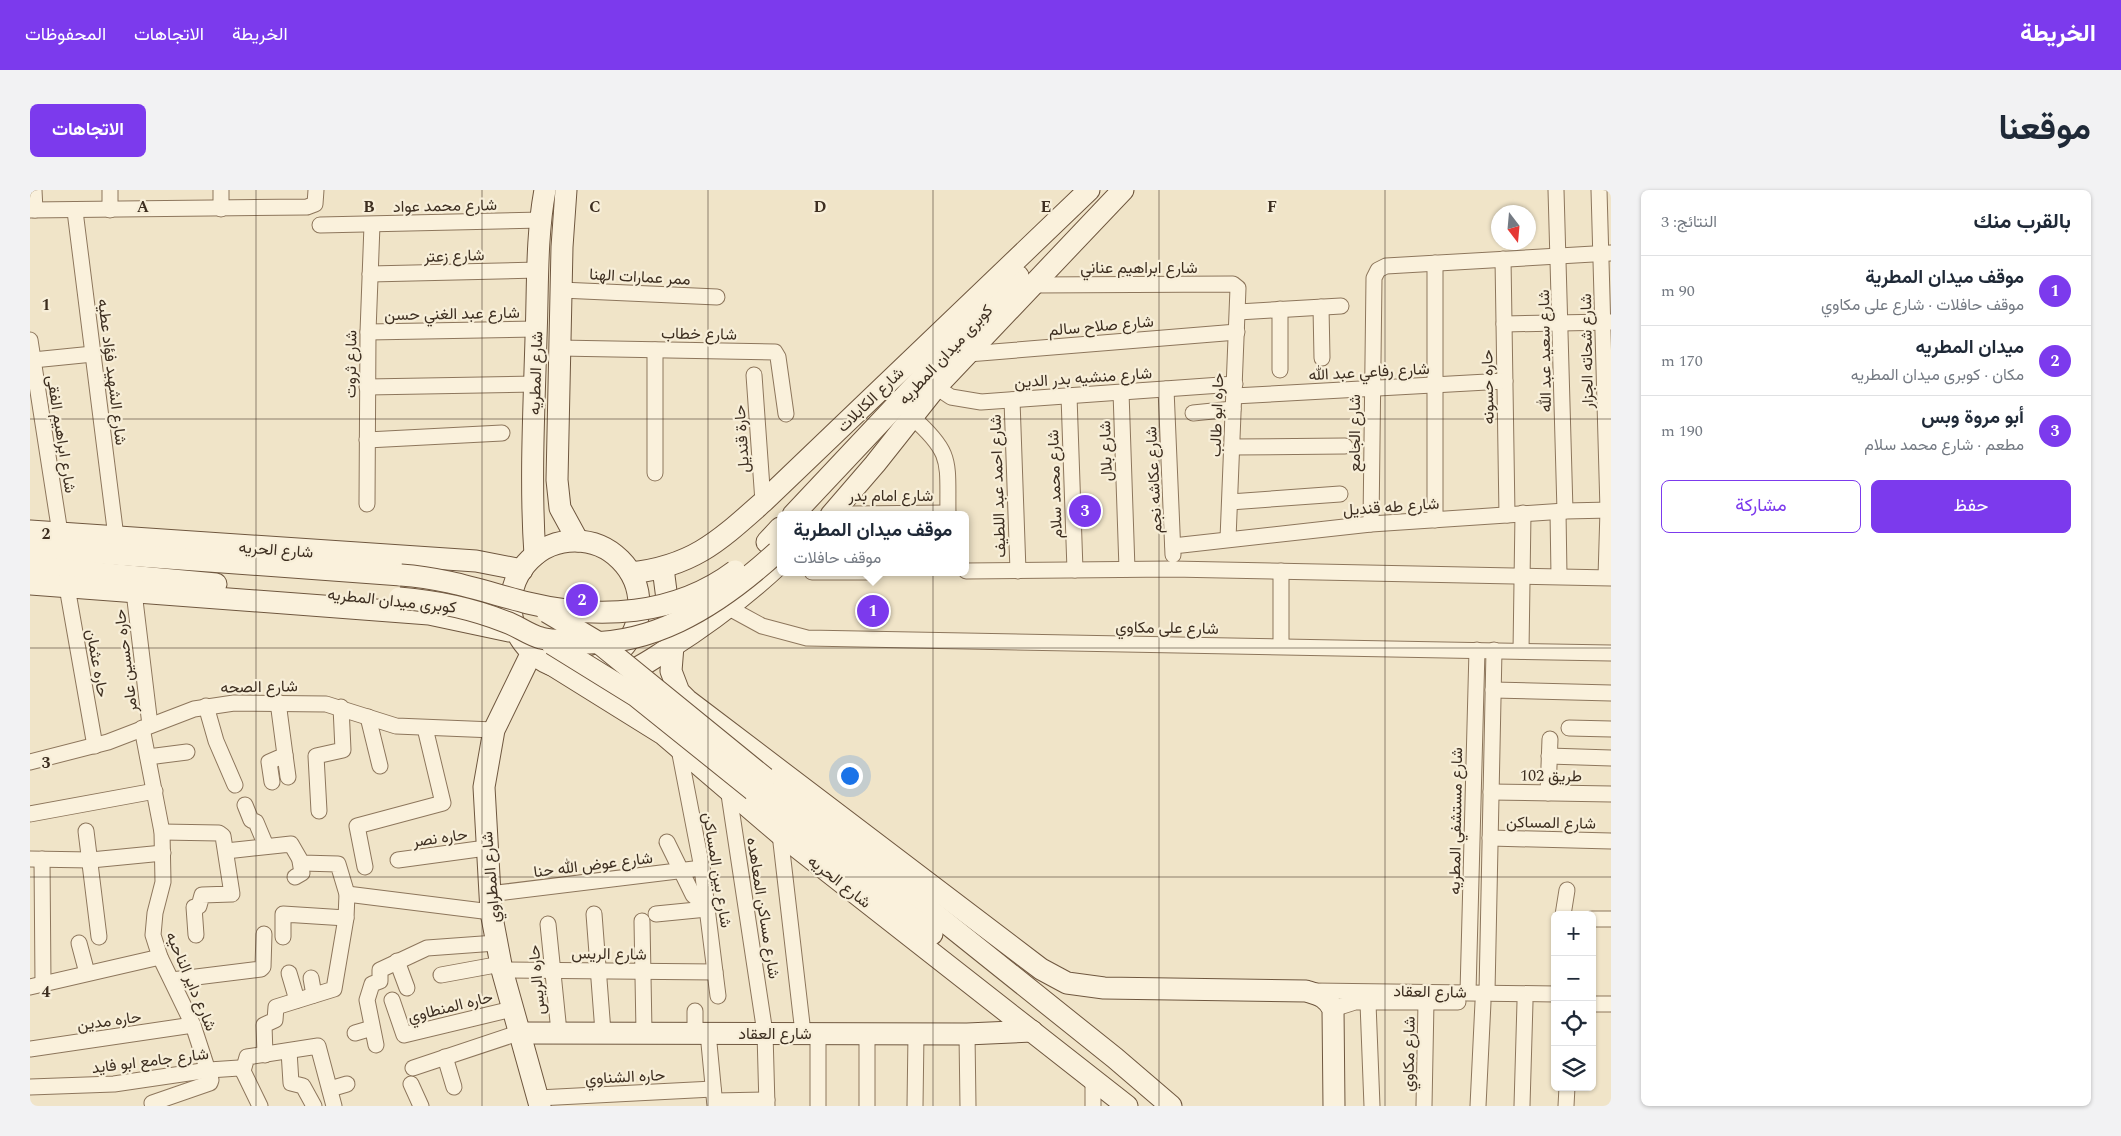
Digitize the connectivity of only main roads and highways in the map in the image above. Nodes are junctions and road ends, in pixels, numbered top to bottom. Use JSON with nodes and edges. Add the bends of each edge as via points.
{"nodes":[{"id":1,"x":545,"y":190,"type":"edge"},
{"id":2,"x":566,"y":190,"type":"edge"},
{"id":3,"x":1089,"y":190,"type":"edge"},
{"id":4,"x":1094,"y":190,"type":"edge"},
{"id":5,"x":1123,"y":190,"type":"edge"},
{"id":6,"x":907,"y":423,"type":"junction"},
{"id":7,"x":533,"y":479,"type":"junction"},
{"id":8,"x":558,"y":480,"type":"junction"},
{"id":9,"x":797,"y":511,"type":"edge"},
{"id":10,"x":816,"y":511,"type":"edge"},
{"id":11,"x":835,"y":511,"type":"edge"},
{"id":12,"x":30,"y":531,"type":"edge"},
{"id":13,"x":578,"y":541,"type":"junction"},
{"id":14,"x":777,"y":547,"type":"edge"},
{"id":15,"x":30,"y":548,"type":"edge"},
{"id":16,"x":417,"y":559,"type":"junction"},
{"id":17,"x":528,"y":563,"type":"junction"},
{"id":18,"x":30,"y":567,"type":"edge"},
{"id":19,"x":663,"y":568,"type":"junction"},
{"id":20,"x":631,"y":573,"type":"junction"},
{"id":21,"x":30,"y":584,"type":"edge"},
{"id":22,"x":529,"y":603,"type":"junction"},
{"id":23,"x":405,"y":605,"type":"junction"},
{"id":24,"x":518,"y":632,"type":"junction"},
{"id":25,"x":674,"y":646,"type":"junction"},
{"id":26,"x":540,"y":651,"type":"junction"},
{"id":27,"x":572,"y":668,"type":"junction"},
{"id":28,"x":687,"y":700,"type":"junction"},
{"id":29,"x":663,"y":734,"type":"junction"},
{"id":30,"x":759,"y":784,"type":"junction"},
{"id":31,"x":1032,"y":1031,"type":"junction"},
{"id":32,"x":518,"y":1033,"type":"junction"},
{"id":33,"x":539,"y":1102,"type":"edge"},
{"id":34,"x":1127,"y":1106,"type":"edge"},
{"id":35,"x":1135,"y":1106,"type":"edge"},
{"id":36,"x":1171,"y":1106,"type":"edge"},
{"id":37,"x":1334,"y":1106,"type":"edge"}],
"edges":[{"from":1,"to":7,"type":"main road","name":"شارع المطريه","via":[[538,270]]},
{"from":2,"to":8,"type":"main road","name":"شارع المطريه","via":[[559,348]]},
{"from":3,"to":19,"type":"main road","name":"شارع الكابلات","via":[[763,502],[713,546]]},
{"from":4,"to":9,"type":"main road","name":"كوبرى ميدان المطريه","via":[[1068,223]]},
{"from":5,"to":6,"type":"main road","via":[[936,387]]},
{"from":6,"to":10,"type":"main road","name":"كوبرى ميدان المطريه","via":[[867,457]]},
{"from":6,"to":11,"type":"main road"},
{"from":7,"to":8,"type":"main road","via":[[545,486]]},
{"from":7,"to":17,"type":"main road","name":"شارع المطريه"},
{"from":8,"to":13,"type":"main road","name":"شارع المطريه","via":[[560,508]]},
{"from":12,"to":16,"type":"main road","name":"شارع الحريه"},
{"from":13,"to":17,"type":"main road","via":[[555,544]]},
{"from":13,"to":20,"type":"main road","via":[[609,550]]},
{"from":14,"to":22,"type":"main road","name":"كوبرى ميدان المطريه","bridge":true,"via":[[701,591],[653,609],[580,612]]},
{"from":14,"to":25,"type":"main road","via":[[729,608]]},
{"from":14,"to":26,"type":"main road","name":"كوبرى ميدان المطريه","bridge":true,"via":[[754,573],[712,603],[661,630],[601,644]]},
{"from":15,"to":22,"type":"main road","name":"كوبرى ميدان المطريه","bridge":true,"via":[[430,577]]},
{"from":16,"to":17,"type":"main road","name":"شارع الحريه"},
{"from":16,"to":23,"type":"main road","via":[[432,570],[436,586],[429,604]]},
{"from":17,"to":24,"type":"main road","via":[[514,586],[511,605]]},
{"from":18,"to":23,"type":"main road","name":"كوبرى ميدان المطريه"},
{"from":19,"to":20,"type":"main road","name":"شارع الكابلات"},
{"from":19,"to":25,"type":"main road"},
{"from":20,"to":27,"type":"main road","via":[[639,608],[627,642],[603,662]]},
{"from":21,"to":23,"type":"main road"},
{"from":22,"to":30,"type":"main road","bridge":true,"via":[[599,643]]},
{"from":23,"to":24,"type":"main road","via":[[429,614]]},
{"from":23,"to":26,"type":"main road","name":"كوبرى ميدان المطريه","bridge":true,"via":[[445,602],[508,622]]},
{"from":24,"to":26,"type":"main road"},
{"from":25,"to":27,"type":"main road","via":[[617,677],[592,678]]},
{"from":25,"to":28,"type":"main road","via":[[673,681]]},
{"from":26,"to":27,"type":"main road"},
{"from":26,"to":29,"type":"main road","name":"شارع الحريه"},
{"from":26,"to":30,"type":"main road","bridge":true,"via":[[574,656]]},
{"from":26,"to":32,"type":"main road","name":"شارع المطراوي","via":[[494,730],[484,787],[490,903],[501,967]]},
{"from":28,"to":29,"type":"main road","via":[[672,701],[664,708],[659,718]]},
{"from":28,"to":37,"type":"main road","via":[[1041,969],[1067,982],[1104,988],[1306,991],[1322,996],[1333,1009]]},
{"from":29,"to":31,"type":"main road","name":"شارع الحريه","via":[[780,834]]},
{"from":30,"to":35,"type":"main road","via":[[1080,1053]]},
{"from":30,"to":36,"type":"main road","via":[[1115,1058]]},
{"from":31,"to":32,"type":"main road","name":"شارع العقاد","via":[[967,1034]]},
{"from":31,"to":34,"type":"main road","name":"شارع الحريه"},
{"from":32,"to":33,"type":"main road","name":"شارع المطراوي"}]}
